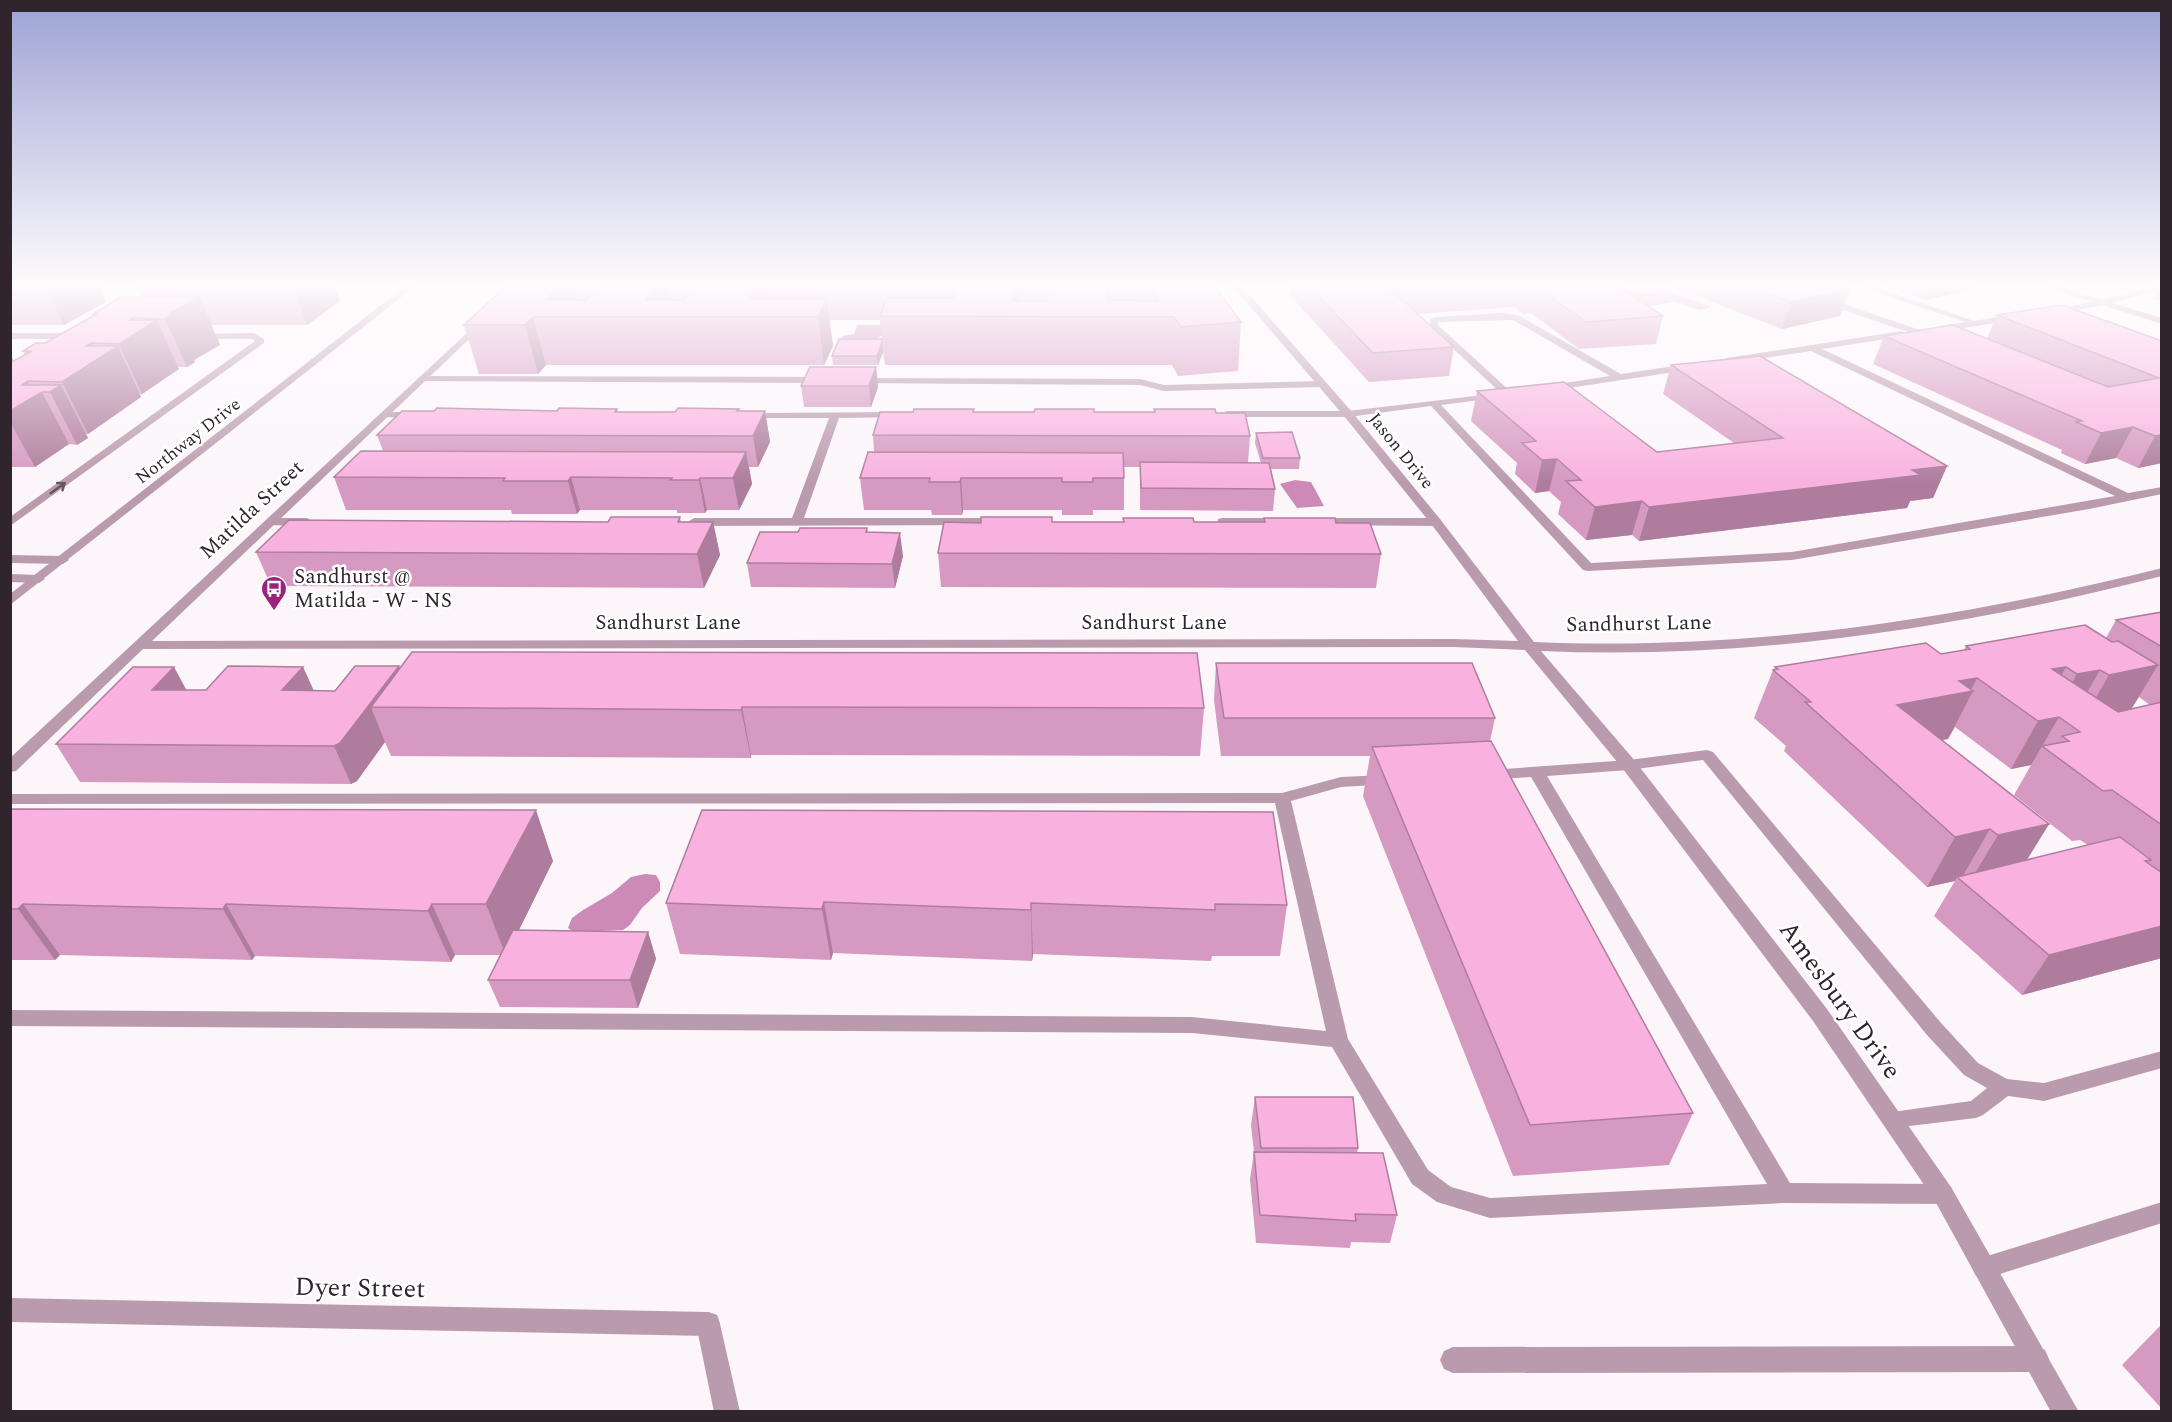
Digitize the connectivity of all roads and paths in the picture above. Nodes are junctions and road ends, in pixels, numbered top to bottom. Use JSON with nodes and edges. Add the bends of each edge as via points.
{"nodes":[{"id":1,"x":248,"y":350,"type":"edge"},
{"id":2,"x":330,"y":350,"type":"edge"},
{"id":3,"x":452,"y":350,"type":"edge"},
{"id":4,"x":1292,"y":350,"type":"edge"},
{"id":5,"x":1461,"y":350,"type":"edge"},
{"id":6,"x":1572,"y":350,"type":"edge"},
{"id":7,"x":1796,"y":350,"type":"edge"},
{"id":8,"x":1817,"y":350,"type":"edge"},
{"id":9,"x":1719,"y":362,"type":"edge"},
{"id":10,"x":1696,"y":366,"type":"edge"},
{"id":11,"x":1618,"y":377,"type":"junction"},
{"id":12,"x":422,"y":379,"type":"junction"},
{"id":13,"x":830,"y":381,"type":"edge"},
{"id":14,"x":842,"y":381,"type":"edge"},
{"id":15,"x":1321,"y":384,"type":"junction"},
{"id":16,"x":1542,"y":389,"type":"edge"},
{"id":17,"x":1519,"y":392,"type":"edge"},
{"id":18,"x":1507,"y":393,"type":"junction"},
{"id":19,"x":1432,"y":403,"type":"junction"},
{"id":20,"x":1216,"y":414,"type":"edge"},
{"id":21,"x":1348,"y":414,"type":"junction"},
{"id":22,"x":384,"y":415,"type":"junction"},
{"id":23,"x":424,"y":415,"type":"edge"},
{"id":24,"x":741,"y":415,"type":"edge"},
{"id":25,"x":835,"y":415,"type":"junction"},
{"id":26,"x":906,"y":415,"type":"edge"},
{"id":27,"x":2162,"y":490,"type":"edge"},
{"id":28,"x":2126,"y":497,"type":"junction"},
{"id":29,"x":271,"y":522,"type":"junction"},
{"id":30,"x":318,"y":522,"type":"edge"},
{"id":31,"x":677,"y":522,"type":"edge"},
{"id":32,"x":797,"y":522,"type":"junction"},
{"id":33,"x":1012,"y":522,"type":"edge"},
{"id":34,"x":1203,"y":522,"type":"edge"},
{"id":35,"x":1436,"y":522,"type":"junction"},
{"id":36,"x":10,"y":523,"type":"edge"},
{"id":37,"x":10,"y":559,"type":"edge"},
{"id":38,"x":63,"y":560,"type":"junction"},
{"id":39,"x":2162,"y":572,"type":"edge"},
{"id":40,"x":10,"y":578,"type":"edge"},
{"id":41,"x":39,"y":579,"type":"junction"},
{"id":42,"x":10,"y":602,"type":"edge"},
{"id":43,"x":139,"y":645,"type":"junction"},
{"id":44,"x":1532,"y":646,"type":"junction"},
{"id":45,"x":1629,"y":765,"type":"junction"},
{"id":46,"x":10,"y":767,"type":"edge"},
{"id":47,"x":1536,"y":772,"type":"junction"},
{"id":48,"x":1467,"y":776,"type":"edge"},
{"id":49,"x":1398,"y":779,"type":"edge"},
{"id":50,"x":1282,"y":798,"type":"junction"},
{"id":51,"x":10,"y":799,"type":"edge"},
{"id":52,"x":10,"y":1018,"type":"edge"},
{"id":53,"x":1338,"y":1040,"type":"junction"},
{"id":54,"x":2162,"y":1059,"type":"edge"},
{"id":55,"x":2004,"y":1087,"type":"junction"},
{"id":56,"x":1893,"y":1119,"type":"junction"},
{"id":57,"x":1784,"y":1193,"type":"junction"},
{"id":58,"x":1943,"y":1194,"type":"junction"},
{"id":59,"x":2162,"y":1212,"type":"edge"},
{"id":60,"x":1984,"y":1268,"type":"junction"},
{"id":61,"x":10,"y":1310,"type":"edge"},
{"id":62,"x":2036,"y":1359,"type":"junction"},
{"id":63,"x":1453,"y":1360,"type":"dead end"},
{"id":64,"x":727,"y":1412,"type":"edge"},
{"id":65,"x":2066,"y":1412,"type":"edge"}],
"edges":[{"from":36,"to":1,"type":"street","one_way":true},
{"from":2,"to":38,"type":"street","name":"Northway Drive"},
{"from":3,"to":12,"type":"street","name":"Matilda Street"},
{"from":4,"to":15,"type":"street","name":"Jason Drive"},
{"from":5,"to":18,"type":"street"},
{"from":6,"to":11,"type":"street"},
{"from":7,"to":9,"type":"street"},
{"from":8,"to":28,"type":"street"},
{"from":10,"to":11,"type":"street"},
{"from":11,"to":16,"type":"street"},
{"from":12,"to":13,"type":"street"},
{"from":12,"to":22,"type":"street","name":"Matilda Street"},
{"from":14,"to":15,"type":"street","via":[[1140,382],[1164,388]]},
{"from":15,"to":21,"type":"street","name":"Jason Drive"},
{"from":17,"to":18,"type":"street"},
{"from":18,"to":19,"type":"street"},
{"from":19,"to":21,"type":"street"},
{"from":19,"to":28,"type":"street","via":[[1588,567],[1792,556]]},
{"from":20,"to":21,"type":"street"},
{"from":21,"to":35,"type":"street","name":"Jason Drive"},
{"from":22,"to":23,"type":"street"},
{"from":22,"to":29,"type":"street","name":"Matilda Street"},
{"from":24,"to":25,"type":"street"},
{"from":25,"to":26,"type":"street"},
{"from":25,"to":32,"type":"street"},
{"from":27,"to":28,"type":"street"},
{"from":29,"to":30,"type":"street"},
{"from":29,"to":43,"type":"street","name":"Matilda Street"},
{"from":31,"to":32,"type":"street"},
{"from":32,"to":33,"type":"street"},
{"from":34,"to":35,"type":"street"},
{"from":35,"to":44,"type":"street","name":"Jason Drive","via":[[1508,620]]},
{"from":37,"to":38,"type":"street"},
{"from":38,"to":41,"type":"street","name":"Northway Drive"},
{"from":39,"to":44,"type":"street","name":"Sandhurst Lane","via":[[2004,610],[1892,629],[1703,644]]},
{"from":40,"to":41,"type":"street"},
{"from":41,"to":42,"type":"street","name":"Northway Drive"},
{"from":43,"to":44,"type":"street","name":"Sandhurst Lane"},
{"from":43,"to":46,"type":"street","name":"Matilda Street"},
{"from":44,"to":45,"type":"street","name":"Amesbury Drive"},
{"from":45,"to":47,"type":"street"},
{"from":45,"to":55,"type":"street","via":[[1707,755],[1934,1029],[1971,1069]]},
{"from":45,"to":56,"type":"street","name":"Amesbury Drive","via":[[1792,978]]},
{"from":47,"to":48,"type":"street"},
{"from":47,"to":57,"type":"street"},
{"from":49,"to":50,"type":"street","via":[[1341,782]]},
{"from":50,"to":51,"type":"street"},
{"from":50,"to":53,"type":"street"},
{"from":52,"to":53,"type":"street","via":[[1192,1025]]},
{"from":53,"to":57,"type":"street","via":[[1420,1177],[1445,1195],[1490,1208]]},
{"from":54,"to":55,"type":"street","via":[[2044,1092]]},
{"from":55,"to":56,"type":"street","via":[[1976,1109]]},
{"from":56,"to":58,"type":"street","name":"Amesbury Drive"},
{"from":57,"to":58,"type":"street"},
{"from":58,"to":60,"type":"street","name":"Amesbury Drive"},
{"from":59,"to":60,"type":"street"},
{"from":60,"to":62,"type":"street","name":"Amesbury Drive"},
{"from":61,"to":64,"type":"street","name":"Dyer Street","via":[[708,1324]]},
{"from":62,"to":63,"type":"street"},
{"from":62,"to":65,"type":"street","name":"Amesbury Drive"}]}
